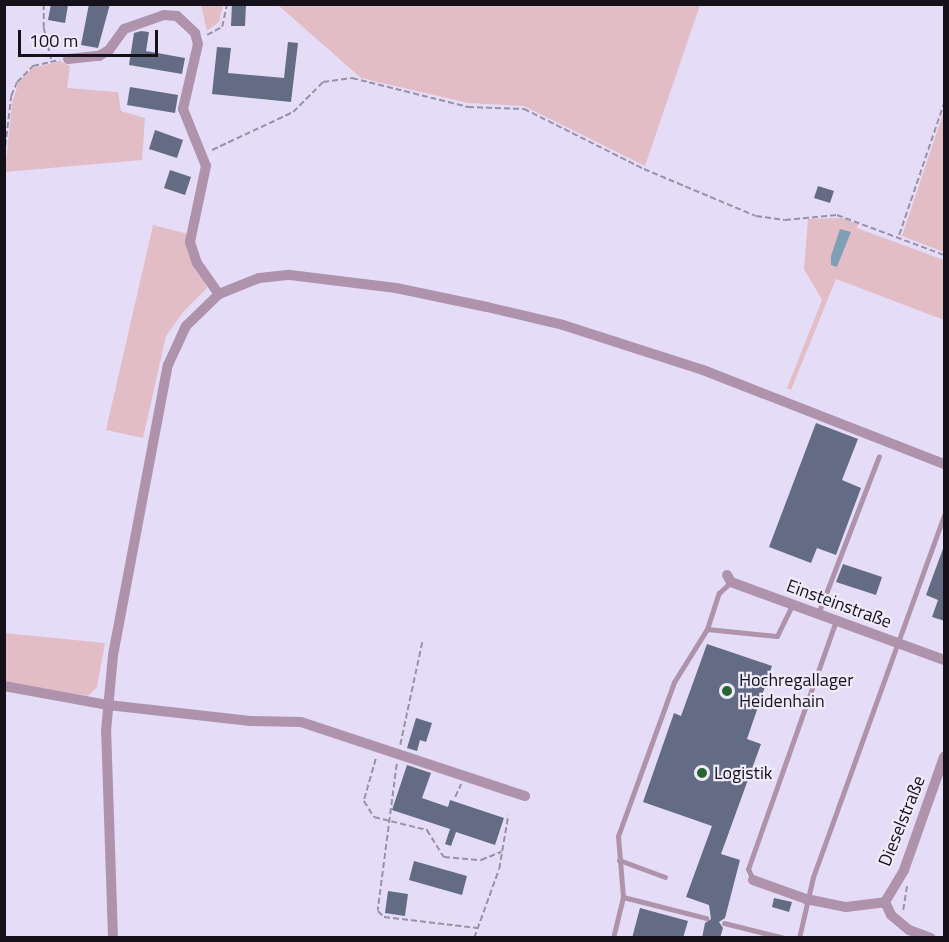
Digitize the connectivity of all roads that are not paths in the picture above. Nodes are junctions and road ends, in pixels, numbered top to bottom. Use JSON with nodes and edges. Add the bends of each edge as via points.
{"nodes":[{"id":1,"x":68,"y":59,"type":"road end"},
{"id":2,"x":219,"y":294,"type":"junction"},
{"id":3,"x":879,"y":456,"type":"dead end"},
{"id":4,"x":945,"y":464,"type":"edge"},
{"id":5,"x":945,"y":515,"type":"edge"},
{"id":6,"x":729,"y":579,"type":"joint"},
{"id":7,"x":792,"y":604,"type":"junction"},
{"id":8,"x":818,"y":614,"type":"junction"},
{"id":9,"x":836,"y":620,"type":"junction"},
{"id":10,"x":707,"y":629,"type":"junction"},
{"id":11,"x":898,"y":642,"type":"junction"},
{"id":12,"x":945,"y":660,"type":"edge"},
{"id":13,"x":4,"y":687,"type":"edge"},
{"id":14,"x":108,"y":705,"type":"junction"},
{"id":15,"x":945,"y":756,"type":"edge"},
{"id":16,"x":525,"y":796,"type":"dead end"},
{"id":17,"x":619,"y":860,"type":"junction"},
{"id":18,"x":665,"y":877,"type":"dead end"},
{"id":19,"x":753,"y":880,"type":"joint"},
{"id":20,"x":623,"y":897,"type":"junction"},
{"id":21,"x":806,"y":898,"type":"junction"},
{"id":22,"x":885,"y":902,"type":"junction"},
{"id":23,"x":706,"y":918,"type":"dead end"},
{"id":24,"x":724,"y":923,"type":"dead end"},
{"id":25,"x":113,"y":938,"type":"edge"},
{"id":26,"x":613,"y":938,"type":"edge"},
{"id":27,"x":784,"y":938,"type":"edge"},
{"id":28,"x":799,"y":938,"type":"edge"},
{"id":29,"x":931,"y":938,"type":"edge"}],
"edges":[{"from":1,"to":2,"type":"street","via":[[99,56],[109,50],[124,28],[164,15],[188,24],[198,44],[183,109],[188,129],[204,155],[204,179],[190,242],[197,263]]},
{"from":2,"to":4,"type":"street","via":[[259,278],[290,275],[396,288],[487,307],[583,331],[683,363]]},
{"from":2,"to":14,"type":"street","via":[[186,326],[168,365],[128,565]]},
{"from":3,"to":8,"type":"lane"},
{"from":5,"to":11,"type":"lane"},
{"from":6,"to":7,"type":"street","name":"Einsteinstraße"},
{"from":6,"to":10,"type":"lane","via":[[719,593]]},
{"from":7,"to":8,"type":"street","name":"Einsteinstraße"},
{"from":7,"to":10,"type":"lane","via":[[777,636]]},
{"from":8,"to":9,"type":"street","name":"Einsteinstraße"},
{"from":9,"to":11,"type":"street","name":"Einsteinstraße"},
{"from":9,"to":19,"type":"lane","via":[[748,869]]},
{"from":10,"to":17,"type":"lane","via":[[674,682],[618,836]]},
{"from":11,"to":12,"type":"street","name":"Einsteinstraße"},
{"from":11,"to":21,"type":"lane"},
{"from":13,"to":14,"type":"street"},
{"from":14,"to":16,"type":"street","via":[[250,721],[301,722]]},
{"from":14,"to":25,"type":"street","via":[[106,808]]},
{"from":15,"to":22,"type":"street","name":"Dieselstraße","via":[[903,870]]},
{"from":17,"to":18,"type":"lane"},
{"from":17,"to":20,"type":"lane"},
{"from":19,"to":21,"type":"street"},
{"from":20,"to":23,"type":"lane"},
{"from":20,"to":26,"type":"lane"},
{"from":21,"to":22,"type":"street","via":[[846,907]]},
{"from":21,"to":28,"type":"lane"},
{"from":22,"to":29,"type":"street","via":[[891,915],[909,930]]},
{"from":24,"to":27,"type":"lane"}]}
